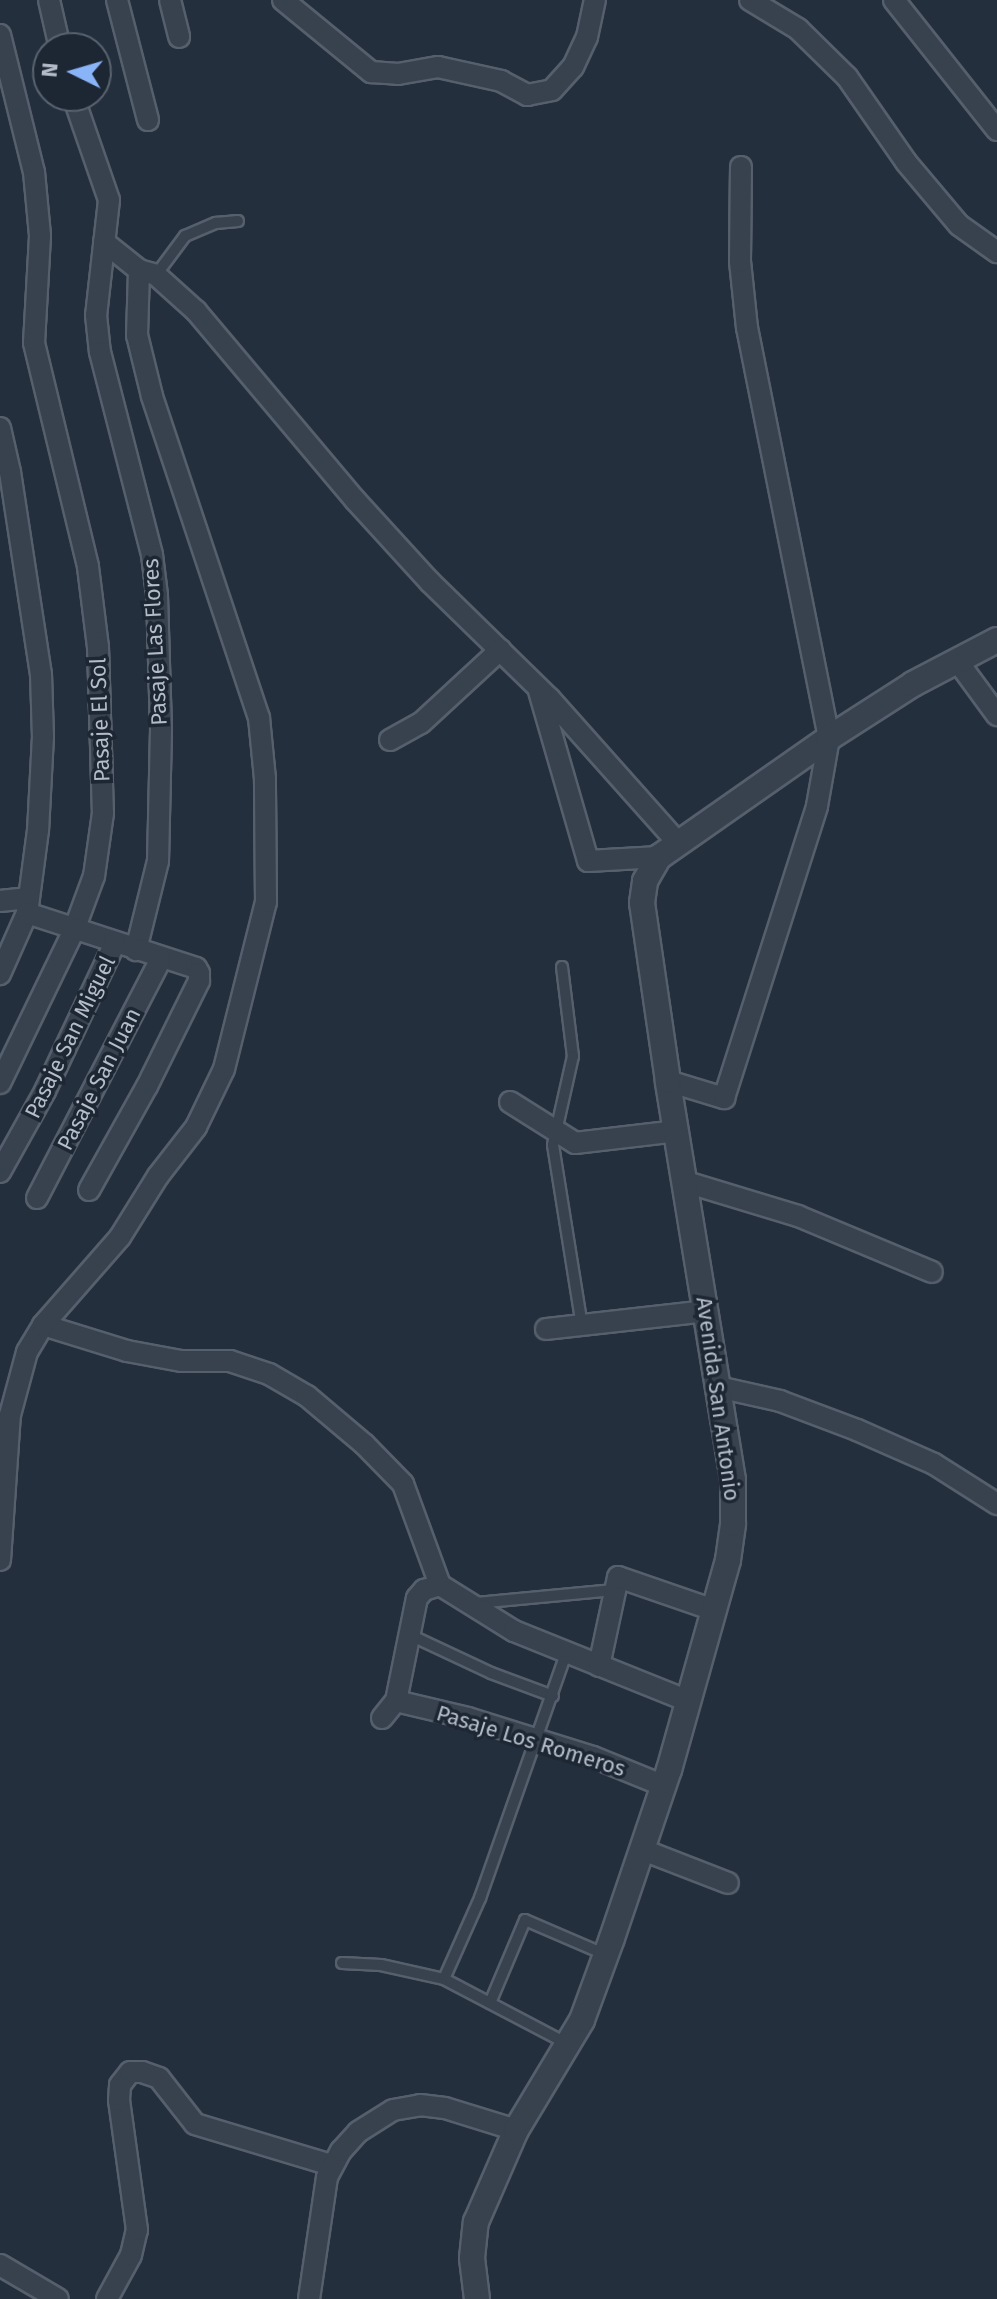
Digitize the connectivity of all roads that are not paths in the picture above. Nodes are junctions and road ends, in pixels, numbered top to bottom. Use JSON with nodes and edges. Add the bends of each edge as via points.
{"nodes":[{"id":1,"x":49,"y":0,"type":"edge"},
{"id":2,"x":117,"y":0,"type":"edge"},
{"id":3,"x":170,"y":0,"type":"edge"},
{"id":4,"x":283,"y":0,"type":"edge"},
{"id":5,"x":595,"y":0,"type":"edge"},
{"id":6,"x":751,"y":0,"type":"edge"},
{"id":7,"x":894,"y":0,"type":"edge"},
{"id":8,"x":56,"y":32,"type":"edge"},
{"id":9,"x":0,"y":35,"type":"edge"},
{"id":10,"x":179,"y":37,"type":"dead end"},
{"id":11,"x":79,"y":112,"type":"edge"},
{"id":12,"x":148,"y":120,"type":"dead end"},
{"id":13,"x":997,"y":130,"type":"edge"},
{"id":14,"x":741,"y":167,"type":"dead end"},
{"id":15,"x":238,"y":221,"type":"dead end"},
{"id":16,"x":104,"y":242,"type":"junction"},
{"id":17,"x":997,"y":252,"type":"edge"},
{"id":18,"x":148,"y":273,"type":"junction"},
{"id":19,"x":0,"y":428,"type":"edge"},
{"id":20,"x":9,"y":532,"type":"edge"},
{"id":21,"x":997,"y":640,"type":"edge"},
{"id":22,"x":500,"y":650,"type":"junction"},
{"id":23,"x":958,"y":662,"type":"junction"},
{"id":24,"x":538,"y":687,"type":"junction"},
{"id":25,"x":997,"y":715,"type":"edge"},
{"id":26,"x":829,"y":738,"type":"junction"},
{"id":27,"x":390,"y":740,"type":"dead end"},
{"id":28,"x":669,"y":850,"type":"junction"},
{"id":29,"x":0,"y":901,"type":"edge"},
{"id":30,"x":28,"y":905,"type":"junction"},
{"id":31,"x":74,"y":930,"type":"junction"},
{"id":32,"x":115,"y":943,"type":"junction"},
{"id":33,"x":136,"y":950,"type":"junction"},
{"id":34,"x":161,"y":959,"type":"junction"},
{"id":35,"x":562,"y":967,"type":"dead end"},
{"id":36,"x":0,"y":974,"type":"edge"},
{"id":37,"x":668,"y":1081,"type":"junction"},
{"id":38,"x":0,"y":1083,"type":"edge"},
{"id":39,"x":510,"y":1102,"type":"dead end"},
{"id":40,"x":677,"y":1131,"type":"junction"},
{"id":41,"x":558,"y":1132,"type":"junction"},
{"id":42,"x":0,"y":1172,"type":"edge"},
{"id":43,"x":686,"y":1182,"type":"junction"},
{"id":44,"x":89,"y":1190,"type":"dead end"},
{"id":45,"x":37,"y":1198,"type":"dead end"},
{"id":46,"x":932,"y":1272,"type":"dead end"},
{"id":47,"x":706,"y":1311,"type":"junction"},
{"id":48,"x":43,"y":1325,"type":"junction"},
{"id":49,"x":582,"y":1326,"type":"junction"},
{"id":50,"x":546,"y":1329,"type":"dead end"},
{"id":51,"x":718,"y":1387,"type":"junction"},
{"id":52,"x":997,"y":1504,"type":"edge"},
{"id":53,"x":0,"y":1560,"type":"edge"},
{"id":54,"x":617,"y":1583,"type":"junction"},
{"id":55,"x":440,"y":1585,"type":"junction"},
{"id":56,"x":471,"y":1604,"type":"junction"},
{"id":57,"x":714,"y":1610,"type":"junction"},
{"id":58,"x":410,"y":1635,"type":"junction"},
{"id":59,"x":566,"y":1654,"type":"junction"},
{"id":60,"x":599,"y":1666,"type":"junction"},
{"id":61,"x":553,"y":1696,"type":"junction"},
{"id":62,"x":396,"y":1701,"type":"junction"},
{"id":63,"x":688,"y":1701,"type":"junction"},
{"id":64,"x":382,"y":1718,"type":"dead end"},
{"id":65,"x":538,"y":1742,"type":"junction"},
{"id":66,"x":664,"y":1786,"type":"junction"},
{"id":67,"x":643,"y":1850,"type":"junction"},
{"id":68,"x":728,"y":1883,"type":"dead end"},
{"id":69,"x":606,"y":1955,"type":"junction"},
{"id":70,"x":342,"y":1963,"type":"dead end"},
{"id":71,"x":444,"y":1979,"type":"junction"},
{"id":72,"x":490,"y":2003,"type":"junction"},
{"id":73,"x":567,"y":2044,"type":"junction"},
{"id":74,"x":516,"y":2130,"type":"junction"},
{"id":75,"x":331,"y":2165,"type":"junction"},
{"id":76,"x":3,"y":2273,"type":"edge"},
{"id":77,"x":58,"y":2299,"type":"edge"},
{"id":78,"x":107,"y":2299,"type":"edge"},
{"id":79,"x":309,"y":2299,"type":"edge"},
{"id":80,"x":477,"y":2299,"type":"edge"}],
"edges":[{"from":1,"to":8,"type":"street"},
{"from":2,"to":12,"type":"street"},
{"from":3,"to":10,"type":"street"},
{"from":4,"to":5,"type":"street","via":[[371,72],[398,74],[438,67],[501,81],[527,95],[552,90],[573,67]]},
{"from":6,"to":17,"type":"street","via":[[798,29],[847,77],[906,162],[959,225]]},
{"from":7,"to":13,"type":"street"},
{"from":9,"to":31,"type":"street","name":"Pasaje El Sol","via":[[34,172],[40,236],[34,343],[88,567],[98,647],[103,813],[94,876]]},
{"from":11,"to":16,"type":"street","name":"Pasaje Las Flores","via":[[109,200]]},
{"from":14,"to":26,"type":"street","via":[[740,261],[747,328]]},
{"from":15,"to":18,"type":"lane","via":[[216,223],[185,236]]},
{"from":16,"to":18,"type":"street"},
{"from":16,"to":33,"type":"street","name":"Pasaje Las Flores","via":[[96,315],[100,352],[152,555],[157,595],[158,861]]},
{"from":18,"to":22,"type":"street","via":[[196,311],[355,500]]},
{"from":18,"to":48,"type":"street","via":[[137,335],[152,396],[259,718],[266,902],[224,1069],[196,1127],[120,1237]]},
{"from":19,"to":20,"type":"street"},
{"from":20,"to":30,"type":"street","via":[[41,674],[38,830]]},
{"from":21,"to":23,"type":"street"},
{"from":22,"to":24,"type":"street"},
{"from":22,"to":27,"type":"street","via":[[421,723]]},
{"from":23,"to":25,"type":"street"},
{"from":23,"to":26,"type":"street"},
{"from":24,"to":28,"type":"street"},
{"from":24,"to":28,"type":"street","via":[[588,861]]},
{"from":26,"to":28,"type":"street"},
{"from":26,"to":37,"type":"street","via":[[817,806],[724,1098]]},
{"from":28,"to":37,"type":"street","name":"Avenida San Antonio","via":[[645,881],[642,903]]},
{"from":29,"to":30,"type":"street"},
{"from":30,"to":31,"type":"street"},
{"from":30,"to":36,"type":"street"},
{"from":31,"to":32,"type":"street"},
{"from":31,"to":38,"type":"street","name":"Pasaje El Sol"},
{"from":32,"to":33,"type":"street"},
{"from":32,"to":42,"type":"street","name":"Pasaje San Miguel"},
{"from":33,"to":34,"type":"street"},
{"from":34,"to":44,"type":"street","via":[[196,968],[199,981]]},
{"from":34,"to":45,"type":"street","name":"Pasaje San Juan"},
{"from":35,"to":41,"type":"lane","via":[[573,1056]]},
{"from":37,"to":40,"type":"street","name":"Avenida San Antonio"},
{"from":39,"to":41,"type":"street"},
{"from":40,"to":41,"type":"street","via":[[575,1143]]},
{"from":40,"to":43,"type":"street","name":"Avenida San Antonio"},
{"from":41,"to":49,"type":"lane","via":[[553,1145]]},
{"from":43,"to":46,"type":"street","via":[[798,1216]]},
{"from":43,"to":47,"type":"street","name":"Avenida San Antonio"},
{"from":47,"to":49,"type":"street"},
{"from":47,"to":51,"type":"street","name":"Avenida San Antonio"},
{"from":48,"to":53,"type":"street","via":[[27,1352],[10,1415]]},
{"from":48,"to":55,"type":"street","via":[[127,1351],[181,1361],[230,1361],[269,1374],[307,1396],[403,1484]]},
{"from":49,"to":50,"type":"street"},
{"from":51,"to":52,"type":"street","via":[[780,1401],[857,1430],[934,1464]]},
{"from":51,"to":57,"type":"street","name":"Avenida San Antonio","via":[[735,1501],[728,1560]]},
{"from":54,"to":56,"type":"lane"},
{"from":54,"to":57,"type":"street"},
{"from":54,"to":60,"type":"street"},
{"from":55,"to":56,"type":"street"},
{"from":55,"to":58,"type":"street","via":[[417,1598]]},
{"from":56,"to":59,"type":"street"},
{"from":57,"to":63,"type":"street","name":"Avenida San Antonio"},
{"from":58,"to":61,"type":"lane"},
{"from":58,"to":62,"type":"street"},
{"from":59,"to":60,"type":"street"},
{"from":59,"to":61,"type":"lane"},
{"from":60,"to":63,"type":"street"},
{"from":61,"to":65,"type":"lane"},
{"from":62,"to":64,"type":"street"},
{"from":62,"to":65,"type":"street","name":"Pasaje Los Romeros"},
{"from":63,"to":66,"type":"street","name":"Avenida San Antonio"},
{"from":65,"to":66,"type":"street","name":"Pasaje Los Romeros"},
{"from":65,"to":71,"type":"lane"},
{"from":66,"to":67,"type":"street","name":"Avenida San Antonio"},
{"from":67,"to":68,"type":"street"},
{"from":67,"to":69,"type":"street","name":"Avenida San Antonio"},
{"from":69,"to":72,"type":"lane","via":[[525,1920]]},
{"from":69,"to":73,"type":"street","name":"Avenida San Antonio","via":[[582,2020]]},
{"from":70,"to":71,"type":"lane","via":[[381,1965]]},
{"from":71,"to":72,"type":"lane"},
{"from":72,"to":73,"type":"lane"},
{"from":73,"to":74,"type":"street","name":"Avenida San Antonio"},
{"from":74,"to":75,"type":"street","via":[[445,2108],[407,2107],[368,2124]]},
{"from":74,"to":80,"type":"street","name":"Avenida San Antonio","via":[[476,2222],[472,2258]]},
{"from":75,"to":78,"type":"street","via":[[195,2124],[159,2078],[130,2072],[120,2085],[119,2100],[137,2230],[131,2255]]},
{"from":75,"to":79,"type":"street"},
{"from":76,"to":77,"type":"street"}]}
